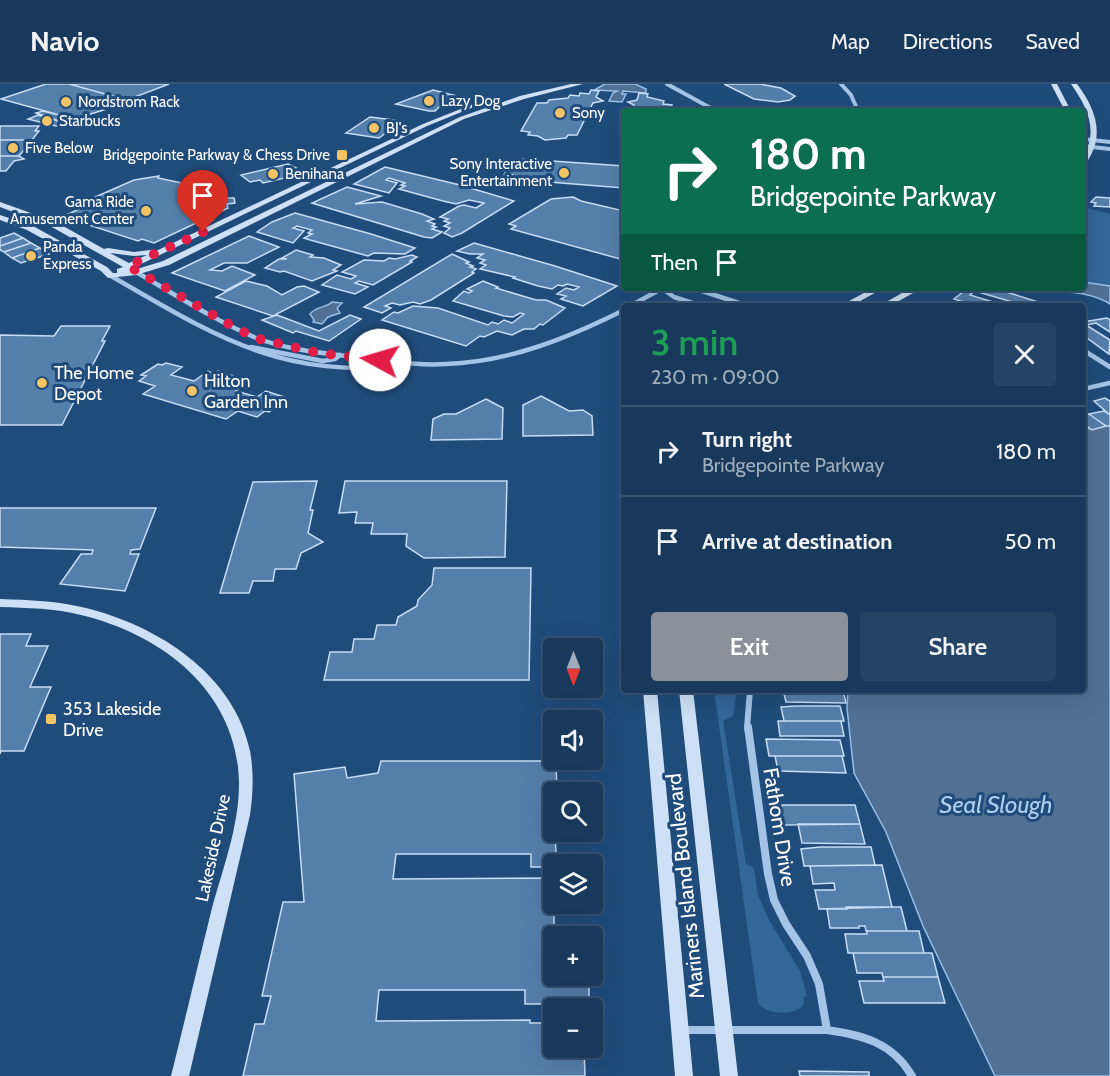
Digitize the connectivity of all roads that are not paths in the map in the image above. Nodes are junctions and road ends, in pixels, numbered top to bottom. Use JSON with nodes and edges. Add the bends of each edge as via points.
{"nodes":[{"id":1,"x":543,"y":84,"type":"edge"},
{"id":2,"x":580,"y":84,"type":"edge"},
{"id":3,"x":667,"y":84,"type":"edge"},
{"id":4,"x":841,"y":84,"type":"edge"},
{"id":5,"x":1054,"y":84,"type":"edge"},
{"id":6,"x":1074,"y":84,"type":"edge"},
{"id":7,"x":711,"y":108,"type":"edge"},
{"id":8,"x":857,"y":108,"type":"edge"},
{"id":9,"x":1066,"y":108,"type":"edge"},
{"id":10,"x":1086,"y":140,"type":"edge"},
{"id":11,"x":1110,"y":142,"type":"edge"},
{"id":12,"x":1093,"y":143,"type":"junction"},
{"id":13,"x":1086,"y":145,"type":"edge"},
{"id":14,"x":1110,"y":149,"type":"edge"},
{"id":15,"x":1086,"y":158,"type":"edge"},
{"id":16,"x":0,"y":204,"type":"edge"},
{"id":17,"x":0,"y":217,"type":"edge"},
{"id":18,"x":96,"y":248,"type":"junction"},
{"id":19,"x":166,"y":249,"type":"junction"},
{"id":20,"x":128,"y":266,"type":"junction"},
{"id":21,"x":136,"y":272,"type":"junction"},
{"id":22,"x":111,"y":276,"type":"junction"},
{"id":23,"x":659,"y":291,"type":"edge"},
{"id":24,"x":666,"y":291,"type":"edge"},
{"id":25,"x":702,"y":291,"type":"edge"},
{"id":26,"x":874,"y":291,"type":"edge"},
{"id":27,"x":912,"y":291,"type":"edge"},
{"id":28,"x":636,"y":303,"type":"edge"},
{"id":29,"x":693,"y":303,"type":"edge"},
{"id":30,"x":739,"y":303,"type":"edge"},
{"id":31,"x":849,"y":303,"type":"edge"},
{"id":32,"x":889,"y":303,"type":"edge"},
{"id":33,"x":621,"y":311,"type":"edge"},
{"id":34,"x":233,"y":344,"type":"junction"},
{"id":35,"x":1086,"y":352,"type":"edge"},
{"id":36,"x":340,"y":355,"type":"junction"},
{"id":37,"x":418,"y":364,"type":"junction"},
{"id":38,"x":1110,"y":367,"type":"edge"},
{"id":39,"x":1110,"y":382,"type":"edge"},
{"id":40,"x":1086,"y":387,"type":"edge"},
{"id":41,"x":0,"y":603,"type":"edge"},
{"id":42,"x":650,"y":693,"type":"edge"},
{"id":43,"x":686,"y":693,"type":"edge"},
{"id":44,"x":750,"y":693,"type":"edge"},
{"id":45,"x":680,"y":1030,"type":"junction"},
{"id":46,"x":724,"y":1030,"type":"junction"},
{"id":47,"x":827,"y":1030,"type":"junction"},
{"id":48,"x":180,"y":1076,"type":"edge"},
{"id":49,"x":684,"y":1076,"type":"edge"},
{"id":50,"x":729,"y":1076,"type":"edge"},
{"id":51,"x":912,"y":1076,"type":"edge"}],
"edges":[{"from":1,"to":19,"type":"main road","via":[[440,118]]},
{"from":2,"to":21,"type":"main road","via":[[522,97],[462,118],[173,259]]},
{"from":3,"to":7,"type":"street"},
{"from":4,"to":8,"type":"street"},
{"from":5,"to":9,"type":"main road"},
{"from":6,"to":12,"type":"main road","via":[[1089,111]]},
{"from":10,"to":12,"type":"street"},
{"from":11,"to":12,"type":"street"},
{"from":12,"to":13,"type":"street"},
{"from":12,"to":14,"type":"street"},
{"from":12,"to":15,"type":"main road"},
{"from":16,"to":18,"type":"main road","via":[[47,220]]},
{"from":17,"to":22,"type":"main road","via":[[37,231]]},
{"from":18,"to":19,"type":"main road","via":[[134,254]]},
{"from":18,"to":20,"type":"main road"},
{"from":19,"to":20,"type":"main road"},
{"from":20,"to":21,"type":"main road"},
{"from":20,"to":22,"type":"main road"},
{"from":21,"to":22,"type":"main road"},
{"from":21,"to":36,"type":"street","via":[[259,339]]},
{"from":22,"to":34,"type":"street"},
{"from":23,"to":28,"type":"street"},
{"from":24,"to":29,"type":"street"},
{"from":25,"to":30,"type":"street"},
{"from":26,"to":31,"type":"main road"},
{"from":27,"to":32,"type":"main road"},
{"from":33,"to":37,"type":"street","via":[[529,349],[473,360]]},
{"from":34,"to":36,"type":"street","via":[[315,360]]},
{"from":34,"to":37,"type":"street","via":[[308,364],[385,368]]},
{"from":35,"to":38,"type":"street"},
{"from":36,"to":37,"type":"street"},
{"from":39,"to":40,"type":"street"},
{"from":41,"to":48,"type":"main road","name":"Lakeside Drive","via":[[86,612],[147,635],[198,670],[231,716],[241,744],[246,784],[231,873]]},
{"from":42,"to":45,"type":"main road","name":"Mariners Island Boulevard"},
{"from":43,"to":46,"type":"main road","name":"Mariners Island Boulevard"},
{"from":44,"to":47,"type":"street","name":"Fathom Drive","via":[[747,735],[768,874],[774,900],[819,984]]},
{"from":45,"to":46,"type":"street"},
{"from":45,"to":49,"type":"main road","name":"Mariners Island Boulevard"},
{"from":46,"to":47,"type":"street"},
{"from":46,"to":50,"type":"main road","name":"Mariners Island Boulevard"},
{"from":47,"to":51,"type":"street","via":[[877,1041],[894,1051]]}]}
